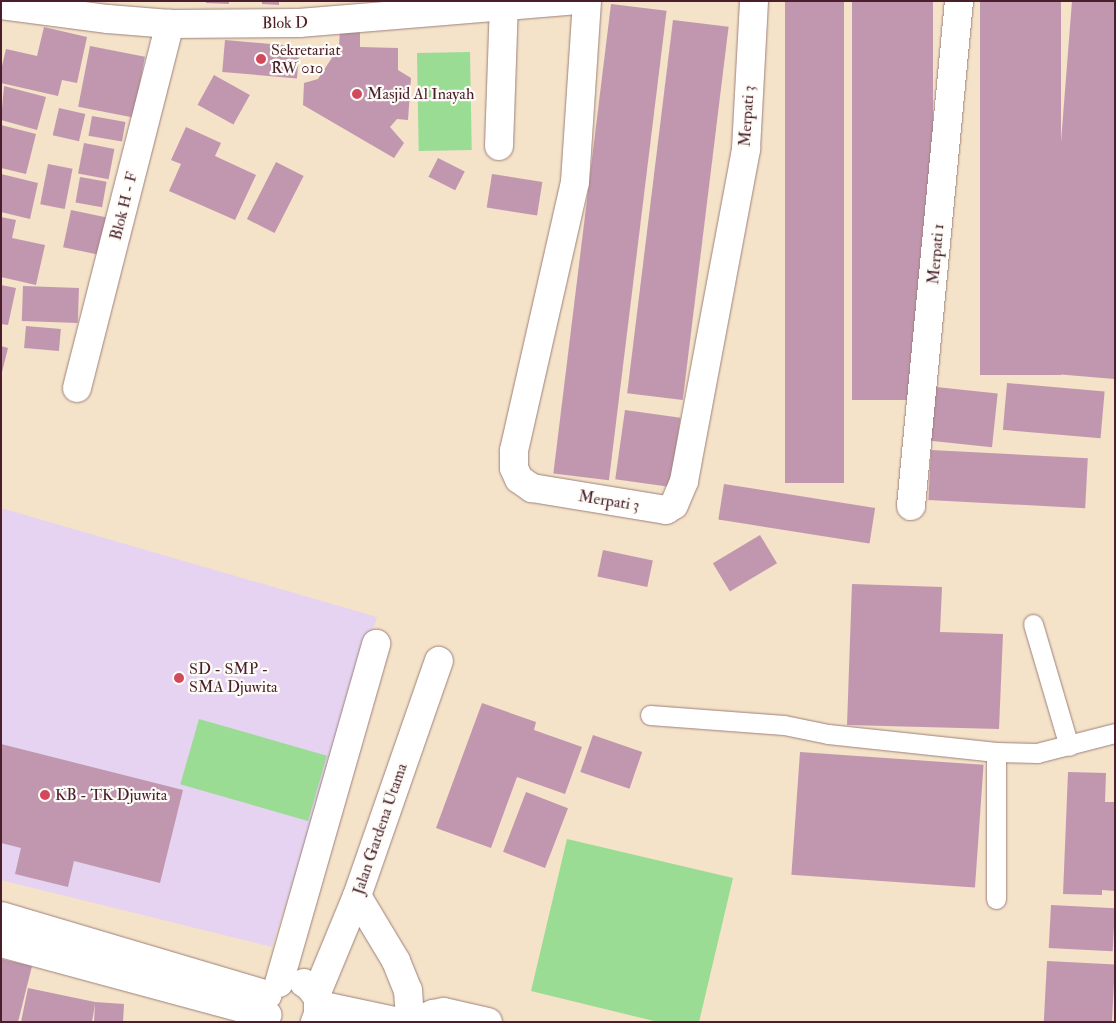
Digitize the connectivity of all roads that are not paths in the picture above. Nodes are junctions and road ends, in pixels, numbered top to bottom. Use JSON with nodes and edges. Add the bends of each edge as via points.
{"nodes":[{"id":1,"x":569,"y":1,"type":"edge"},
{"id":2,"x":587,"y":1,"type":"edge"},
{"id":3,"x":754,"y":1,"type":"edge"},
{"id":4,"x":959,"y":1,"type":"edge"},
{"id":5,"x":504,"y":4,"type":"edge"},
{"id":6,"x":1,"y":5,"type":"edge"},
{"id":7,"x":170,"y":24,"type":"junction"},
{"id":8,"x":499,"y":146,"type":"dead end"},
{"id":9,"x":77,"y":388,"type":"dead end"},
{"id":10,"x":911,"y":506,"type":"dead end"},
{"id":11,"x":1033,"y":624,"type":"dead end"},
{"id":12,"x":376,"y":644,"type":"dead end"},
{"id":13,"x":439,"y":661,"type":"dead end"},
{"id":14,"x":650,"y":716,"type":"dead end"},
{"id":15,"x":1115,"y":733,"type":"edge"},
{"id":16,"x":1069,"y":746,"type":"junction"},
{"id":17,"x":996,"y":752,"type":"junction"},
{"id":18,"x":357,"y":896,"type":"junction"},
{"id":19,"x":996,"y":899,"type":"dead end"},
{"id":20,"x":1,"y":916,"type":"edge"},
{"id":21,"x":1,"y":943,"type":"edge"},
{"id":22,"x":317,"y":1007,"type":"edge"},
{"id":23,"x":270,"y":1010,"type":"edge"},
{"id":24,"x":400,"y":1022,"type":"edge"},
{"id":25,"x":410,"y":1022,"type":"edge"},
{"id":26,"x":415,"y":1022,"type":"edge"},
{"id":27,"x":488,"y":1022,"type":"edge"}],
"edges":[{"from":1,"to":5,"type":"street","name":"Blok D"},
{"from":2,"to":3,"type":"street","name":"Merpati 3","via":[[576,182],[514,452],[514,468],[519,479],[532,488],[666,510],[674,505],[684,481],[746,149]]},
{"from":4,"to":10,"type":"street","name":"Merpati 1"},
{"from":5,"to":7,"type":"street","name":"Blok D","via":[[299,23]]},
{"from":5,"to":8,"type":"street"},
{"from":6,"to":7,"type":"street","name":"Blok D"},
{"from":7,"to":9,"type":"street","name":"Blok H - F"},
{"from":11,"to":16,"type":"lane"},
{"from":12,"to":23,"type":"street"},
{"from":13,"to":18,"type":"street","name":"Jalan Gardena Utama"},
{"from":14,"to":17,"type":"lane","via":[[784,725],[828,734]]},
{"from":15,"to":16,"type":"lane"},
{"from":16,"to":17,"type":"lane","via":[[1037,753]]},
{"from":17,"to":19,"type":"lane"},
{"from":18,"to":22,"type":"street","name":"Jalan Gardena Utama"},
{"from":18,"to":25,"type":"street","via":[[396,960],[408,990]]},
{"from":20,"to":23,"type":"street"},
{"from":21,"to":23,"type":"street"},
{"from":22,"to":23,"type":"street","via":[[310,987],[295,980]]},
{"from":22,"to":24,"type":"street"},
{"from":26,"to":27,"type":"street","via":[[444,1012]]}]}
